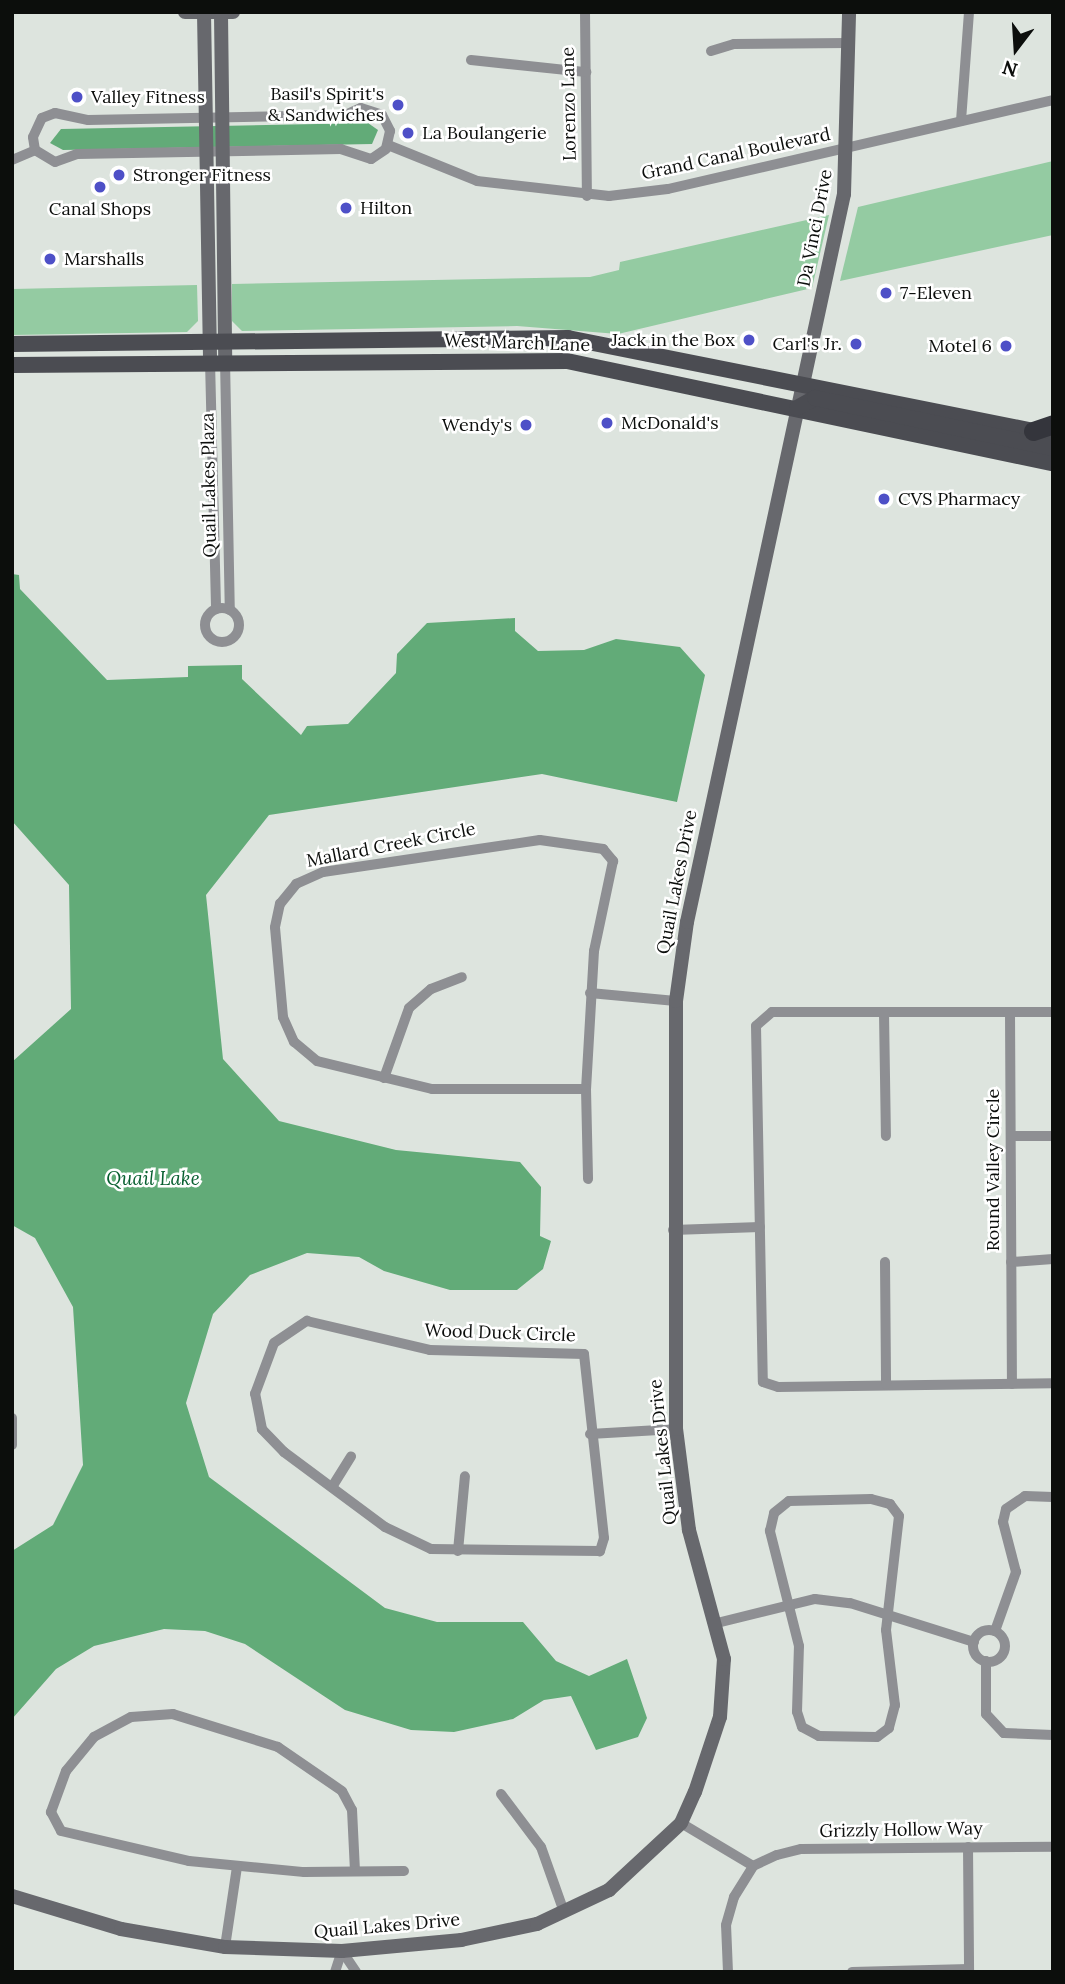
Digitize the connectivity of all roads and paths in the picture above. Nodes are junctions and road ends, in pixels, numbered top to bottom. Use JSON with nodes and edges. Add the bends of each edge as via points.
{"nodes":[{"id":1,"x":185,"y":12,"type":"edge"},
{"id":2,"x":585,"y":12,"type":"edge"},
{"id":3,"x":849,"y":12,"type":"edge"},
{"id":4,"x":204,"y":13,"type":"edge"},
{"id":5,"x":227,"y":13,"type":"edge"},
{"id":6,"x":969,"y":13,"type":"edge"},
{"id":7,"x":847,"y":43,"type":"junction"},
{"id":8,"x":711,"y":51,"type":"dead end"},
{"id":9,"x":471,"y":60,"type":"dead end"},
{"id":10,"x":586,"y":72,"type":"junction"},
{"id":11,"x":1053,"y":100,"type":"edge"},
{"id":12,"x":206,"y":118,"type":"junction"},
{"id":13,"x":222,"y":118,"type":"junction"},
{"id":14,"x":961,"y":121,"type":"junction"},
{"id":15,"x":388,"y":145,"type":"junction"},
{"id":16,"x":845,"y":148,"type":"junction"},
{"id":17,"x":35,"y":150,"type":"junction"},
{"id":18,"x":222,"y":151,"type":"junction"},
{"id":19,"x":206,"y":152,"type":"junction"},
{"id":20,"x":12,"y":159,"type":"edge"},
{"id":21,"x":587,"y":195,"type":"junction"},
{"id":22,"x":225,"y":302,"type":"junction"},
{"id":23,"x":209,"y":303,"type":"junction"},
{"id":24,"x":217,"y":340,"type":"junction"},
{"id":25,"x":12,"y":344,"type":"edge"},
{"id":26,"x":218,"y":360,"type":"junction"},
{"id":27,"x":12,"y":365,"type":"edge"},
{"id":28,"x":801,"y":382,"type":"junction"},
{"id":29,"x":797,"y":408,"type":"junction"},
{"id":30,"x":1053,"y":424,"type":"edge"},
{"id":31,"x":1033,"y":431,"type":"junction"},
{"id":32,"x":1053,"y":435,"type":"edge"},
{"id":33,"x":1053,"y":448,"type":"edge"},
{"id":34,"x":1053,"y":463,"type":"edge"},
{"id":35,"x":216,"y":609,"type":"junction"},
{"id":36,"x":230,"y":610,"type":"junction"},
{"id":37,"x":462,"y":978,"type":"dead end"},
{"id":38,"x":590,"y":993,"type":"junction"},
{"id":39,"x":676,"y":1000,"type":"junction"},
{"id":40,"x":1010,"y":1012,"type":"junction"},
{"id":41,"x":1053,"y":1012,"type":"edge"},
{"id":42,"x":884,"y":1013,"type":"junction"},
{"id":43,"x":384,"y":1078,"type":"junction"},
{"id":44,"x":586,"y":1089,"type":"junction"},
{"id":45,"x":886,"y":1136,"type":"dead end"},
{"id":46,"x":1011,"y":1136,"type":"junction"},
{"id":47,"x":1053,"y":1136,"type":"edge"},
{"id":48,"x":588,"y":1179,"type":"dead end"},
{"id":49,"x":760,"y":1227,"type":"junction"},
{"id":50,"x":673,"y":1230,"type":"junction"},
{"id":51,"x":1053,"y":1259,"type":"edge"},
{"id":52,"x":885,"y":1262,"type":"dead end"},
{"id":53,"x":1012,"y":1262,"type":"junction"},
{"id":54,"x":1053,"y":1383,"type":"edge"},
{"id":55,"x":886,"y":1384,"type":"junction"},
{"id":56,"x":1012,"y":1384,"type":"junction"},
{"id":57,"x":12,"y":1418,"type":"edge"},
{"id":58,"x":676,"y":1429,"type":"junction"},
{"id":59,"x":590,"y":1434,"type":"junction"},
{"id":60,"x":12,"y":1446,"type":"edge"},
{"id":61,"x":351,"y":1456,"type":"dead end"},
{"id":62,"x":465,"y":1476,"type":"dead end"},
{"id":63,"x":332,"y":1487,"type":"junction"},
{"id":64,"x":1053,"y":1497,"type":"edge"},
{"id":65,"x":458,"y":1551,"type":"junction"},
{"id":66,"x":790,"y":1604,"type":"junction"},
{"id":67,"x":887,"y":1617,"type":"junction"},
{"id":68,"x":717,"y":1623,"type":"junction"},
{"id":69,"x":995,"y":1631,"type":"junction"},
{"id":70,"x":974,"y":1642,"type":"junction"},
{"id":71,"x":986,"y":1661,"type":"junction"},
{"id":72,"x":1053,"y":1735,"type":"edge"},
{"id":73,"x":501,"y":1794,"type":"dead end"},
{"id":74,"x":681,"y":1823,"type":"junction"},
{"id":75,"x":968,"y":1847,"type":"junction"},
{"id":76,"x":1053,"y":1847,"type":"edge"},
{"id":77,"x":753,"y":1866,"type":"junction"},
{"id":78,"x":237,"y":1867,"type":"junction"},
{"id":79,"x":355,"y":1871,"type":"junction"},
{"id":80,"x":404,"y":1871,"type":"dead end"},
{"id":81,"x":12,"y":1896,"type":"edge"},
{"id":82,"x":564,"y":1912,"type":"junction"},
{"id":83,"x":225,"y":1947,"type":"junction"},
{"id":84,"x":342,"y":1951,"type":"junction"},
{"id":85,"x":969,"y":1970,"type":"edge"},
{"id":86,"x":335,"y":1972,"type":"edge"},
{"id":87,"x":356,"y":1972,"type":"edge"},
{"id":88,"x":728,"y":1972,"type":"edge"},
{"id":89,"x":852,"y":1972,"type":"edge"}],
"edges":[{"from":1,"to":4,"type":"main road"},
{"from":2,"to":10,"type":"street","name":"Lorenzo Lane"},
{"from":3,"to":7,"type":"main road","name":"Da Vinci Drive"},
{"from":4,"to":5,"type":"main road"},
{"from":4,"to":12,"type":"main road"},
{"from":5,"to":13,"type":"main road"},
{"from":6,"to":14,"type":"street"},
{"from":7,"to":8,"type":"street","via":[[734,44]]},
{"from":7,"to":16,"type":"main road","name":"Da Vinci Drive"},
{"from":9,"to":10,"type":"street"},
{"from":10,"to":21,"type":"street","name":"Lorenzo Lane"},
{"from":11,"to":14,"type":"street","name":"Grand Canal Boulevard"},
{"from":12,"to":13,"type":"street"},
{"from":12,"to":17,"type":"street","via":[[88,120],[55,113],[37,124]]},
{"from":12,"to":19,"type":"main road"},
{"from":13,"to":15,"type":"street","via":[[345,115],[367,109],[386,120]]},
{"from":13,"to":18,"type":"main road"},
{"from":14,"to":16,"type":"street","name":"Grand Canal Boulevard"},
{"from":15,"to":18,"type":"street","via":[[365,159],[341,149]]},
{"from":15,"to":21,"type":"street","name":"Grand Canal Boulevard","via":[[477,181]]},
{"from":16,"to":21,"type":"street","name":"Grand Canal Boulevard","via":[[668,189]]},
{"from":16,"to":28,"type":"main road","name":"Da Vinci Drive","via":[[844,194]]},
{"from":17,"to":19,"type":"street","via":[[55,162],[77,154]]},
{"from":17,"to":20,"type":"street"},
{"from":18,"to":19,"type":"street"},
{"from":18,"to":22,"type":"main road"},
{"from":19,"to":23,"type":"main road"},
{"from":22,"to":23,"type":"street"},
{"from":22,"to":24,"type":"main road"},
{"from":23,"to":24,"type":"main road"},
{"from":24,"to":25,"type":"main road","name":"West March Lane"},
{"from":24,"to":26,"type":"main road"},
{"from":24,"to":28,"type":"main road","name":"West March Lane","via":[[568,338]]},
{"from":26,"to":27,"type":"main road","name":"West March Lane"},
{"from":26,"to":29,"type":"main road","name":"West March Lane","via":[[567,361]]},
{"from":26,"to":35,"type":"street","name":"Quail Lakes Plaza"},
{"from":26,"to":36,"type":"street","name":"Quail Lakes Plaza"},
{"from":28,"to":29,"type":"main road","name":"Da Vinci Drive"},
{"from":28,"to":31,"type":"main road","name":"West March Lane"},
{"from":29,"to":33,"type":"main road","via":[[815,398]]},
{"from":29,"to":34,"type":"main road","name":"West March Lane"},
{"from":29,"to":39,"type":"main road","name":"Quail Lakes Drive"},
{"from":30,"to":31,"type":"highway"},
{"from":31,"to":32,"type":"main road","name":"West March Lane"},
{"from":35,"to":36,"type":"street"},
{"from":35,"to":36,"type":"street","name":"Quail Lakes Plaza","via":[[205,626],[220,642],[238,632]]},
{"from":37,"to":43,"type":"street","via":[[431,989],[410,1008]]},
{"from":38,"to":39,"type":"street"},
{"from":38,"to":43,"type":"street","name":"Mallard Creek Circle","via":[[613,865],[603,849],[509,841],[303,879],[275,918],[287,1031],[317,1061]]},
{"from":38,"to":44,"type":"street","name":"Mallard Creek Circle"},
{"from":39,"to":50,"type":"main road","name":"Quail Lakes Drive"},
{"from":40,"to":41,"type":"street"},
{"from":40,"to":42,"type":"street"},
{"from":40,"to":46,"type":"street","name":"Round Valley Circle"},
{"from":42,"to":45,"type":"street"},
{"from":42,"to":49,"type":"street","via":[[772,1012],[757,1022]]},
{"from":43,"to":44,"type":"street","name":"Mallard Creek Circle","via":[[452,1090]]},
{"from":44,"to":48,"type":"street","name":"Mallard Creek Circle"},
{"from":46,"to":47,"type":"street"},
{"from":46,"to":53,"type":"street","name":"Round Valley Circle"},
{"from":49,"to":50,"type":"street"},
{"from":49,"to":55,"type":"street","via":[[763,1382],[771,1387]]},
{"from":50,"to":58,"type":"main road","name":"Quail Lakes Drive"},
{"from":51,"to":53,"type":"street"},
{"from":52,"to":55,"type":"street"},
{"from":53,"to":56,"type":"street","name":"Round Valley Circle"},
{"from":54,"to":56,"type":"street"},
{"from":55,"to":56,"type":"street"},
{"from":57,"to":60,"type":"street"},
{"from":58,"to":59,"type":"street"},
{"from":58,"to":68,"type":"main road","name":"Quail Lakes Drive","via":[[690,1530]]},
{"from":59,"to":63,"type":"street","name":"Wood Duck Circle","via":[[590,1365],[579,1350],[444,1352],[307,1321],[283,1334],[269,1350],[255,1403],[267,1436]]},
{"from":59,"to":65,"type":"street","name":"Wood Duck Circle","via":[[604,1538],[600,1551]]},
{"from":61,"to":63,"type":"street"},
{"from":62,"to":65,"type":"street"},
{"from":63,"to":65,"type":"street","name":"Wood Duck Circle","via":[[405,1539]]},
{"from":64,"to":69,"type":"street","via":[[1025,1496],[1006,1509],[1003,1522],[1016,1572]]},
{"from":66,"to":67,"type":"street","via":[[850,1602]]},
{"from":66,"to":67,"type":"street","via":[[800,1646],[797,1712],[802,1727],[819,1736],[877,1737],[889,1728],[895,1704]]},
{"from":66,"to":67,"type":"street","via":[[770,1531],[774,1513],[789,1501],[871,1499],[890,1504],[899,1516]]},
{"from":66,"to":68,"type":"street"},
{"from":67,"to":70,"type":"street"},
{"from":68,"to":74,"type":"main road","name":"Quail Lakes Drive","via":[[724,1659],[720,1717]]},
{"from":69,"to":70,"type":"street","via":[[984,1630]]},
{"from":69,"to":71,"type":"street","via":[[1005,1642],[1004,1652]]},
{"from":70,"to":71,"type":"street","via":[[977,1656]]},
{"from":71,"to":72,"type":"street","via":[[986,1714],[1004,1733]]},
{"from":73,"to":82,"type":"street","via":[[541,1847]]},
{"from":74,"to":77,"type":"street"},
{"from":74,"to":82,"type":"main road","name":"Quail Lakes Drive","via":[[633,1872]]},
{"from":75,"to":76,"type":"street","name":"Grizzly Hollow Way"},
{"from":75,"to":77,"type":"street","name":"Grizzly Hollow Way","via":[[801,1849]]},
{"from":75,"to":85,"type":"street"},
{"from":77,"to":88,"type":"street","via":[[728,1915]]},
{"from":78,"to":79,"type":"street"},
{"from":78,"to":79,"type":"street","via":[[56,1828],[51,1812],[76,1755],[114,1723],[149,1714],[182,1716],[278,1747],[346,1797]]},
{"from":78,"to":83,"type":"street"},
{"from":79,"to":80,"type":"street"},
{"from":81,"to":83,"type":"main road","name":"Quail Lakes Drive","via":[[121,1929]]},
{"from":82,"to":84,"type":"main road","name":"Quail Lakes Drive","via":[[461,1940]]},
{"from":83,"to":84,"type":"main road","name":"Quail Lakes Drive"},
{"from":84,"to":86,"type":"street"},
{"from":84,"to":87,"type":"street"},
{"from":85,"to":89,"type":"street"}]}
